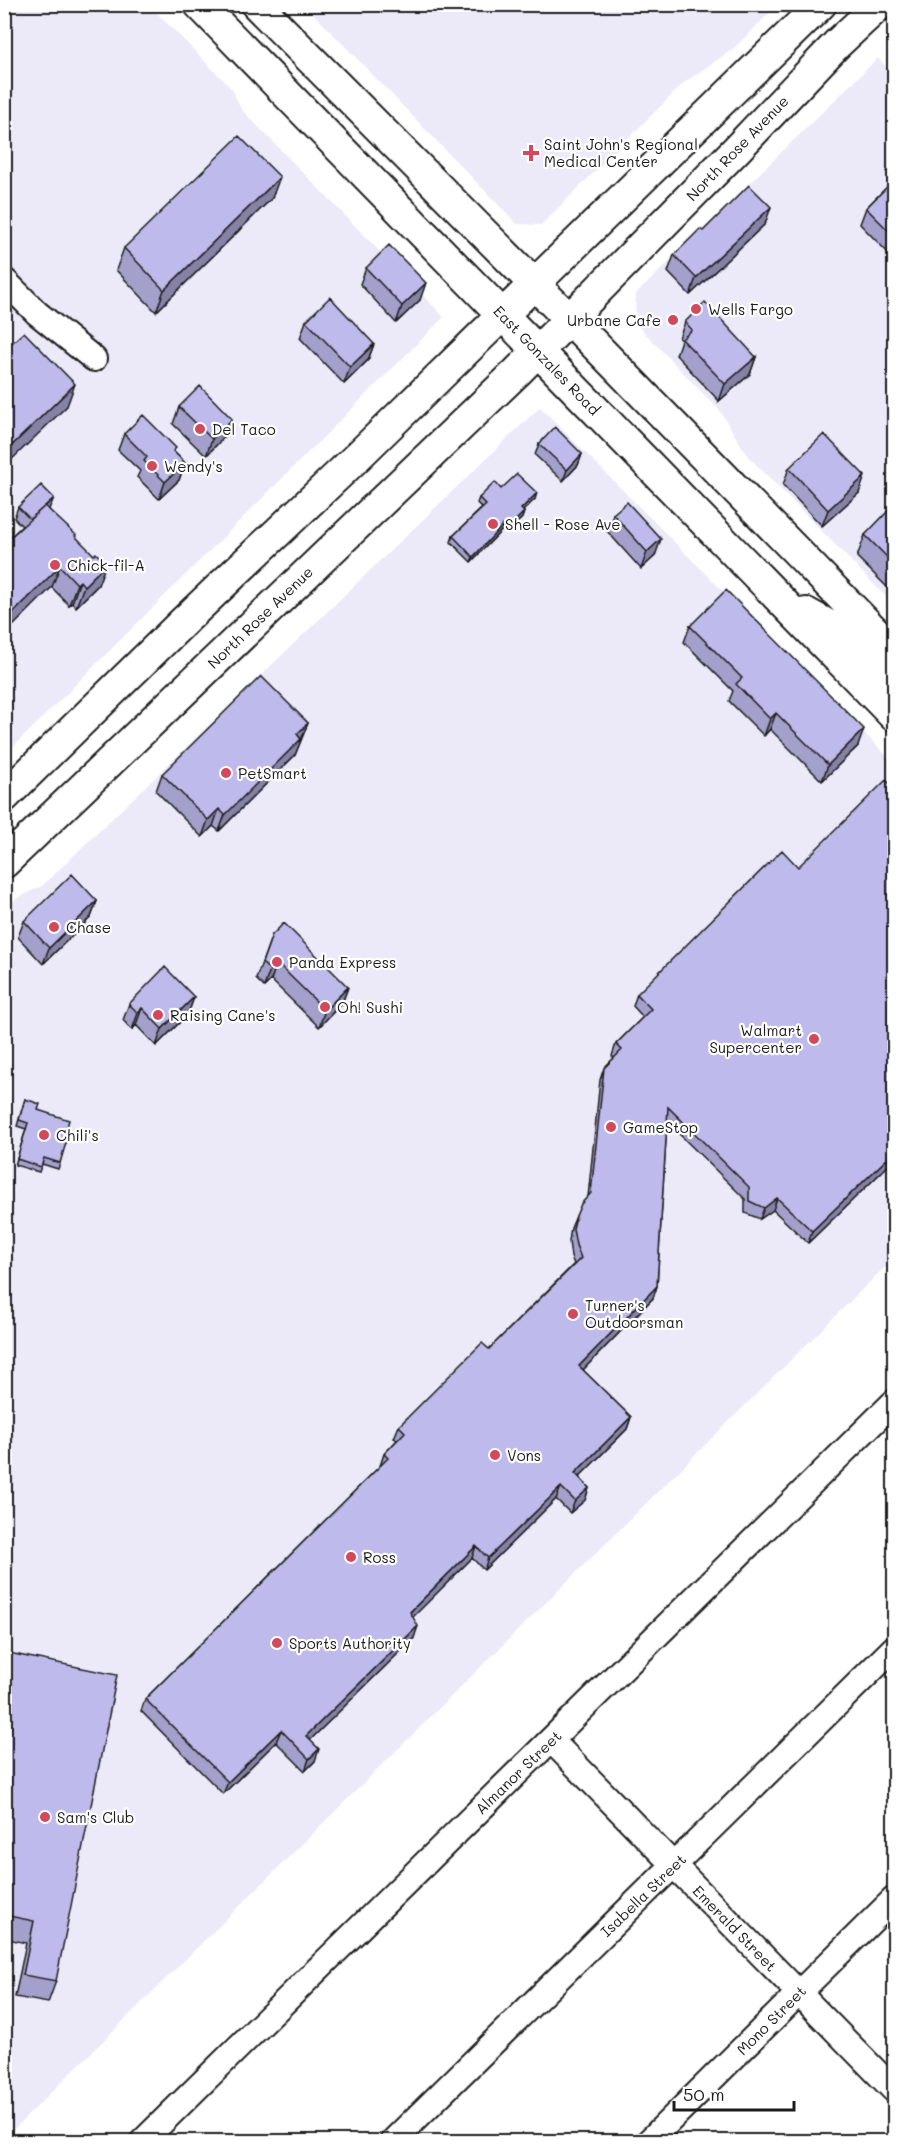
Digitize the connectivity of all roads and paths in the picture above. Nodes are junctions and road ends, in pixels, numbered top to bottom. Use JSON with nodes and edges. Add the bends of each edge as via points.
{"nodes":[{"id":1,"x":199,"y":4,"type":"edge"},
{"id":2,"x":256,"y":4,"type":"edge"},
{"id":3,"x":821,"y":4,"type":"edge"},
{"id":4,"x":880,"y":4,"type":"edge"},
{"id":5,"x":4,"y":280,"type":"edge"},
{"id":6,"x":534,"y":284,"type":"junction"},
{"id":7,"x":502,"y":315,"type":"junction"},
{"id":8,"x":568,"y":319,"type":"junction"},
{"id":9,"x":538,"y":351,"type":"junction"},
{"id":10,"x":94,"y":359,"type":"dead end"},
{"id":11,"x":781,"y":601,"type":"junction"},
{"id":12,"x":894,"y":651,"type":"edge"},
{"id":13,"x":894,"y":683,"type":"edge"},
{"id":14,"x":894,"y":716,"type":"edge"},
{"id":15,"x":4,"y":797,"type":"edge"},
{"id":16,"x":4,"y":863,"type":"edge"},
{"id":17,"x":894,"y":1402,"type":"edge"},
{"id":18,"x":894,"y":1648,"type":"edge"},
{"id":19,"x":551,"y":1740,"type":"junction"},
{"id":20,"x":674,"y":1865,"type":"junction"},
{"id":21,"x":894,"y":1899,"type":"edge"},
{"id":22,"x":800,"y":1993,"type":"junction"},
{"id":23,"x":894,"y":2090,"type":"edge"},
{"id":24,"x":142,"y":2142,"type":"edge"},
{"id":25,"x":392,"y":2142,"type":"edge"},
{"id":26,"x":648,"y":2142,"type":"edge"}],
"edges":[{"from":1,"to":7,"type":"main road","name":"East Gonzales Road"},
{"from":2,"to":6,"type":"main road"},
{"from":3,"to":6,"type":"main road"},
{"from":4,"to":8,"type":"main road","name":"North Rose Avenue"},
{"from":5,"to":10,"type":"street","via":[[37,313]]},
{"from":6,"to":7,"type":"main road"},
{"from":6,"to":8,"type":"main road"},
{"from":7,"to":9,"type":"main road","name":"East Gonzales Road"},
{"from":7,"to":15,"type":"main road"},
{"from":8,"to":9,"type":"main road","name":"North Rose Avenue"},
{"from":8,"to":12,"type":"main road"},
{"from":9,"to":11,"type":"main road","name":"East Gonzales Road"},
{"from":9,"to":16,"type":"main road","name":"North Rose Avenue"},
{"from":11,"to":13,"type":"main road","via":[[844,634]]},
{"from":11,"to":14,"type":"main road","name":"East Gonzales Road"},
{"from":17,"to":19,"type":"street","name":"Almanor Street"},
{"from":18,"to":20,"type":"street","name":"Isabella Street"},
{"from":19,"to":20,"type":"street","name":"Emerald Street"},
{"from":19,"to":24,"type":"street","name":"Almanor Street"},
{"from":20,"to":22,"type":"street","name":"Emerald Street"},
{"from":20,"to":25,"type":"street","name":"Isabella Street"},
{"from":21,"to":22,"type":"street","name":"Mono Street"},
{"from":22,"to":23,"type":"street","name":"Emerald Street"},
{"from":22,"to":26,"type":"street","name":"Mono Street"}]}
